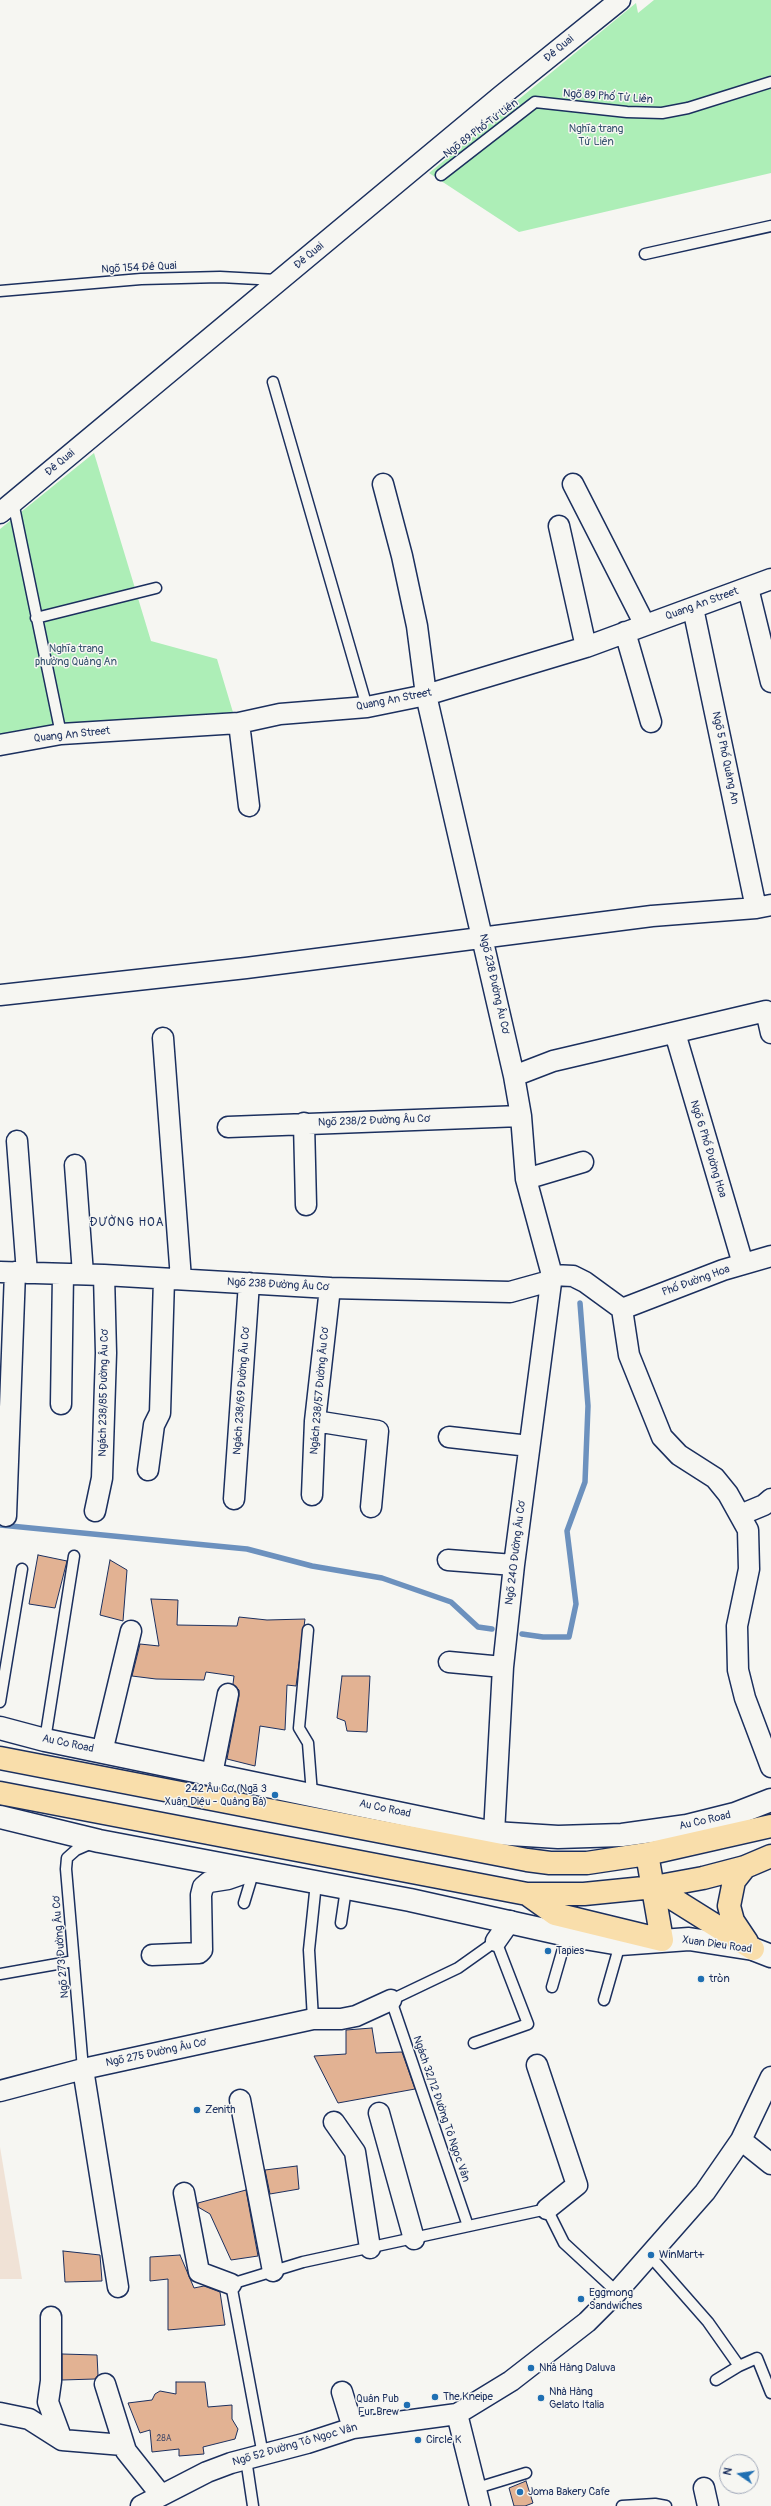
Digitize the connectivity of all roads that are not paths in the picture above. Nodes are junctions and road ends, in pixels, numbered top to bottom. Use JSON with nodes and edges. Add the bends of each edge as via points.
{"nodes":[{"id":1,"x":620,"y":0,"type":"edge"},
{"id":2,"x":771,"y":82,"type":"edge"},
{"id":3,"x":535,"y":102,"type":"joint"},
{"id":4,"x":441,"y":175,"type":"dead end"},
{"id":5,"x":771,"y":226,"type":"edge"},
{"id":6,"x":645,"y":254,"type":"dead end"},
{"id":7,"x":280,"y":280,"type":"junction"},
{"id":8,"x":0,"y":291,"type":"edge"},
{"id":9,"x":274,"y":382,"type":"dead end"},
{"id":10,"x":382,"y":484,"type":"dead end"},
{"id":11,"x":573,"y":484,"type":"dead end"},
{"id":12,"x":7,"y":507,"type":"edge"},
{"id":13,"x":559,"y":526,"type":"dead end"},
{"id":14,"x":771,"y":579,"type":"edge"},
{"id":15,"x":156,"y":588,"type":"dead end"},
{"id":16,"x":748,"y":588,"type":"junction"},
{"id":17,"x":693,"y":608,"type":"junction"},
{"id":18,"x":36,"y":618,"type":"junction"},
{"id":19,"x":645,"y":625,"type":"junction"},
{"id":20,"x":625,"y":632,"type":"junction"},
{"id":21,"x":586,"y":647,"type":"junction"},
{"id":22,"x":771,"y":682,"type":"edge"},
{"id":23,"x":426,"y":695,"type":"junction"},
{"id":24,"x":367,"y":707,"type":"junction"},
{"id":25,"x":651,"y":722,"type":"dead end"},
{"id":26,"x":239,"y":723,"type":"junction"},
{"id":27,"x":61,"y":734,"type":"junction"},
{"id":28,"x":0,"y":745,"type":"edge"},
{"id":29,"x":249,"y":806,"type":"dead end"},
{"id":30,"x":764,"y":906,"type":"edge"},
{"id":31,"x":484,"y":939,"type":"junction"},
{"id":32,"x":0,"y":995,"type":"edge"},
{"id":33,"x":769,"y":1010,"type":"edge"},
{"id":34,"x":771,"y":1032,"type":"edge"},
{"id":35,"x":675,"y":1033,"type":"junction"},
{"id":36,"x":163,"y":1038,"type":"dead end"},
{"id":37,"x":514,"y":1076,"type":"junction"},
{"id":38,"x":521,"y":1116,"type":"junction"},
{"id":39,"x":304,"y":1123,"type":"junction"},
{"id":40,"x":228,"y":1127,"type":"dead end"},
{"id":41,"x":17,"y":1141,"type":"dead end"},
{"id":42,"x":583,"y":1162,"type":"dead end"},
{"id":43,"x":75,"y":1165,"type":"dead end"},
{"id":44,"x":526,"y":1179,"type":"junction"},
{"id":45,"x":306,"y":1205,"type":"dead end"},
{"id":46,"x":771,"y":1256,"type":"edge"},
{"id":47,"x":742,"y":1264,"type":"junction"},
{"id":48,"x":14,"y":1272,"type":"edge"},
{"id":49,"x":63,"y":1274,"type":"junction"},
{"id":50,"x":83,"y":1274,"type":"junction"},
{"id":51,"x":104,"y":1275,"type":"junction"},
{"id":52,"x":552,"y":1275,"type":"junction"},
{"id":53,"x":173,"y":1279,"type":"junction"},
{"id":54,"x":249,"y":1283,"type":"junction"},
{"id":55,"x":330,"y":1288,"type":"junction"},
{"id":56,"x":622,"y":1309,"type":"junction"},
{"id":57,"x":61,"y":1404,"type":"dead end"},
{"id":58,"x":315,"y":1421,"type":"junction"},
{"id":59,"x":449,"y":1437,"type":"dead end"},
{"id":60,"x":530,"y":1446,"type":"junction"},
{"id":61,"x":148,"y":1470,"type":"dead end"},
{"id":62,"x":312,"y":1495,"type":"dead end"},
{"id":63,"x":234,"y":1499,"type":"dead end"},
{"id":64,"x":771,"y":1499,"type":"edge"},
{"id":65,"x":371,"y":1507,"type":"dead end"},
{"id":66,"x":95,"y":1511,"type":"dead end"},
{"id":67,"x":740,"y":1515,"type":"junction"},
{"id":68,"x":6,"y":1516,"type":"dead end"},
{"id":69,"x":74,"y":1556,"type":"dead end"},
{"id":70,"x":448,"y":1560,"type":"dead end"},
{"id":71,"x":514,"y":1565,"type":"junction"},
{"id":72,"x":22,"y":1569,"type":"dead end"},
{"id":73,"x":308,"y":1630,"type":"dead end"},
{"id":74,"x":131,"y":1631,"type":"dead end"},
{"id":75,"x":449,"y":1662,"type":"dead end"},
{"id":76,"x":503,"y":1667,"type":"junction"},
{"id":77,"x":228,"y":1694,"type":"dead end"},
{"id":78,"x":0,"y":1702,"type":"edge"},
{"id":79,"x":0,"y":1728,"type":"edge"},
{"id":80,"x":45,"y":1740,"type":"junction"},
{"id":81,"x":767,"y":1743,"type":"edge"},
{"id":82,"x":102,"y":1752,"type":"junction"},
{"id":83,"x":0,"y":1758,"type":"edge"},
{"id":84,"x":39,"y":1766,"type":"junction"},
{"id":85,"x":771,"y":1767,"type":"edge"},
{"id":86,"x":212,"y":1774,"type":"junction"},
{"id":87,"x":0,"y":1793,"type":"edge"},
{"id":88,"x":312,"y":1794,"type":"junction"},
{"id":89,"x":32,"y":1800,"type":"junction"},
{"id":90,"x":771,"y":1800,"type":"edge"},
{"id":91,"x":0,"y":1817,"type":"edge"},
{"id":92,"x":771,"y":1826,"type":"edge"},
{"id":93,"x":494,"y":1833,"type":"junction"},
{"id":94,"x":99,"y":1841,"type":"junction"},
{"id":95,"x":647,"y":1854,"type":"junction"},
{"id":96,"x":771,"y":1856,"type":"edge"},
{"id":97,"x":745,"y":1866,"type":"junction"},
{"id":98,"x":771,"y":1869,"type":"edge"},
{"id":99,"x":254,"y":1870,"type":"junction"},
{"id":100,"x":316,"y":1883,"type":"junction"},
{"id":101,"x":654,"y":1887,"type":"junction"},
{"id":102,"x":346,"y":1889,"type":"junction"},
{"id":103,"x":527,"y":1894,"type":"junction"},
{"id":104,"x":244,"y":1903,"type":"dead end"},
{"id":105,"x":510,"y":1921,"type":"junction"},
{"id":106,"x":341,"y":1923,"type":"dead end"},
{"id":107,"x":567,"y":1936,"type":"junction"},
{"id":108,"x":662,"y":1940,"type":"junction"},
{"id":109,"x":496,"y":1941,"type":"junction"},
{"id":110,"x":620,"y":1944,"type":"junction"},
{"id":111,"x":762,"y":1953,"type":"edge"},
{"id":112,"x":152,"y":1955,"type":"dead end"},
{"id":113,"x":74,"y":1961,"type":"junction"},
{"id":114,"x":0,"y":1974,"type":"edge"},
{"id":115,"x":552,"y":1987,"type":"dead end"},
{"id":116,"x":391,"y":2000,"type":"junction"},
{"id":117,"x":604,"y":2000,"type":"dead end"},
{"id":118,"x":313,"y":2018,"type":"junction"},
{"id":119,"x":474,"y":2043,"type":"dead end"},
{"id":120,"x":537,"y":2065,"type":"dead end"},
{"id":121,"x":83,"y":2070,"type":"junction"},
{"id":122,"x":771,"y":2077,"type":"edge"},
{"id":123,"x":0,"y":2091,"type":"edge"},
{"id":124,"x":240,"y":2100,"type":"dead end"},
{"id":125,"x":379,"y":2113,"type":"dead end"},
{"id":126,"x":334,"y":2122,"type":"dead end"},
{"id":127,"x":741,"y":2140,"type":"junction"},
{"id":128,"x":771,"y":2164,"type":"edge"},
{"id":129,"x":184,"y":2193,"type":"dead end"},
{"id":130,"x":547,"y":2209,"type":"junction"},
{"id":131,"x":468,"y":2226,"type":"junction"},
{"id":132,"x":414,"y":2239,"type":"junction"},
{"id":133,"x":370,"y":2248,"type":"junction"},
{"id":134,"x":650,"y":2256,"type":"junction"},
{"id":135,"x":273,"y":2271,"type":"junction"},
{"id":136,"x":231,"y":2284,"type":"junction"},
{"id":137,"x":118,"y":2287,"type":"dead end"},
{"id":138,"x":617,"y":2292,"type":"junction"},
{"id":139,"x":51,"y":2317,"type":"dead end"},
{"id":140,"x":739,"y":2366,"type":"junction"},
{"id":141,"x":716,"y":2380,"type":"dead end"},
{"id":142,"x":105,"y":2384,"type":"dead end"},
{"id":143,"x":342,"y":2392,"type":"dead end"},
{"id":144,"x":771,"y":2393,"type":"edge"},
{"id":145,"x":0,"y":2413,"type":"edge"},
{"id":146,"x":457,"y":2414,"type":"junction"},
{"id":147,"x":353,"y":2428,"type":"junction"},
{"id":148,"x":62,"y":2440,"type":"junction"},
{"id":149,"x":124,"y":2445,"type":"junction"},
{"id":150,"x":255,"y":2457,"type":"junction"},
{"id":151,"x":526,"y":2473,"type":"dead end"},
{"id":152,"x":161,"y":2496,"type":"junction"},
{"id":153,"x":478,"y":2497,"type":"edge"},
{"id":154,"x":142,"y":2506,"type":"edge"},
{"id":155,"x":253,"y":2506,"type":"edge"},
{"id":156,"x":622,"y":2506,"type":"edge"},
{"id":157,"x":666,"y":2506,"type":"edge"}],
"edges":[{"from":1,"to":7,"type":"street","name":"Đê Quai"},
{"from":2,"to":3,"type":"lane","name":"Ngõ 89 Phố Tử Liên","via":[[688,108],[662,113],[627,112]]},
{"from":3,"to":4,"type":"lane","name":"Ngõ 89 Phố Tứ Liên"},
{"from":5,"to":6,"type":"lane"},
{"from":7,"to":8,"type":"lane","name":"Ngõ 154 Đê Quai","via":[[220,276],[140,279]]},
{"from":7,"to":12,"type":"street","name":"Đê Quai"},
{"from":9,"to":24,"type":"lane"},
{"from":10,"to":23,"type":"street","name":"Ngõ 238 Đường Âu Cơ","via":[[402,556],[417,626]]},
{"from":11,"to":19,"type":"street"},
{"from":12,"to":18,"type":"lane"},
{"from":13,"to":21,"type":"street"},
{"from":14,"to":16,"type":"street","name":"Quang An Street"},
{"from":15,"to":18,"type":"lane"},
{"from":16,"to":17,"type":"street","name":"Quang An Street"},
{"from":16,"to":22,"type":"street"},
{"from":17,"to":19,"type":"street","name":"Quang An Street"},
{"from":17,"to":30,"type":"street","name":"Ngõ 5 Phố Quảng An"},
{"from":18,"to":27,"type":"lane"},
{"from":19,"to":20,"type":"street","name":"Quang An Street"},
{"from":20,"to":21,"type":"street","name":"Quang An Street"},
{"from":20,"to":25,"type":"street"},
{"from":21,"to":23,"type":"street","name":"Quang An Street"},
{"from":23,"to":24,"type":"street","name":"Quang An Street"},
{"from":23,"to":31,"type":"street","name":"Ngõ 238 Đường Âu Cơ"},
{"from":24,"to":26,"type":"street","name":"Quang An Street","via":[[280,714]]},
{"from":26,"to":27,"type":"street","name":"Quang An Street"},
{"from":26,"to":29,"type":"street"},
{"from":27,"to":28,"type":"street","name":"Quang An Street"},
{"from":30,"to":31,"type":"street","via":[[652,916]]},
{"from":31,"to":32,"type":"street"},
{"from":31,"to":37,"type":"street","name":"Ngõ 238 Đường Âu Cơ"},
{"from":33,"to":34,"type":"street"},
{"from":33,"to":35,"type":"street"},
{"from":35,"to":37,"type":"street","via":[[554,1061]]},
{"from":35,"to":47,"type":"street","name":"Ngõ 6 Phố Đường Hoa"},
{"from":36,"to":53,"type":"street"},
{"from":37,"to":38,"type":"street","name":"Ngõ 238 Đường Âu Cơ"},
{"from":38,"to":39,"type":"street","name":"Ngõ 238/2 Đường Âu Cơ"},
{"from":38,"to":44,"type":"street","name":"Ngõ 238 Đường Âu Cơ"},
{"from":39,"to":40,"type":"street","name":"Ngõ 238/2 Đường Âu Cơ"},
{"from":39,"to":45,"type":"street"},
{"from":41,"to":48,"type":"street"},
{"from":42,"to":44,"type":"street"},
{"from":43,"to":50,"type":"street"},
{"from":44,"to":52,"type":"street","name":"Ngõ 238 Đường Âu Cơ"},
{"from":46,"to":47,"type":"street","name":"Phố Đường Hoa"},
{"from":47,"to":56,"type":"street","name":"Phố Đường Hoa"},
{"from":48,"to":49,"type":"street","name":"Ngõ 238 Đường Âu Cơ"},
{"from":48,"to":68,"type":"street"},
{"from":49,"to":50,"type":"street","name":"Ngõ 238 Đường Âu Cơ"},
{"from":49,"to":57,"type":"street"},
{"from":50,"to":51,"type":"street","name":"Ngõ 238 Đường Âu Cơ"},
{"from":51,"to":53,"type":"street","name":"Ngõ 238 Đường Âu Cơ"},
{"from":51,"to":66,"type":"street","name":"Ngách 238/85 Đường Âu Cơ","via":[[106,1353],[102,1470]]},
{"from":52,"to":55,"type":"street","name":"Ngõ 238 Đường Âu Cơ","via":[[546,1282],[510,1292]]},
{"from":52,"to":56,"type":"street","via":[[579,1278]]},
{"from":52,"to":60,"type":"street","name":"Ngõ 240 Đường Âu Cơ"},
{"from":53,"to":54,"type":"street","name":"Ngõ 238 Đường Âu Cơ"},
{"from":53,"to":61,"type":"street","via":[[160,1413],[154,1425]]},
{"from":54,"to":55,"type":"street","name":"Ngõ 238 Đường Âu Cơ"},
{"from":54,"to":63,"type":"street","name":"Ngách 238/69 Đường Âu Cơ"},
{"from":55,"to":58,"type":"street","name":"Ngách 238/57 Đường Âu Cơ"},
{"from":56,"to":67,"type":"street","via":[[629,1356],[662,1437],[679,1455],[715,1478]]},
{"from":58,"to":62,"type":"street","name":"Ngách 238/57 Đường Âu Cơ"},
{"from":58,"to":65,"type":"street","via":[[378,1431]]},
{"from":59,"to":60,"type":"street"},
{"from":60,"to":71,"type":"street","name":"Ngõ 240 Đường Âu Cơ"},
{"from":64,"to":67,"type":"street","via":[[764,1505]]},
{"from":67,"to":81,"type":"street","via":[[748,1530],[750,1552],[737,1626],[738,1670],[745,1698]]},
{"from":69,"to":80,"type":"lane"},
{"from":70,"to":71,"type":"street"},
{"from":71,"to":76,"type":"street","name":"Ngõ 240 Đường Âu Cơ"},
{"from":72,"to":78,"type":"lane"},
{"from":73,"to":88,"type":"lane","via":[[299,1728],[308,1743]]},
{"from":74,"to":82,"type":"street"},
{"from":75,"to":76,"type":"street"},
{"from":76,"to":93,"type":"street","name":"Ngõ 240 Đường Âu Cơ"},
{"from":77,"to":86,"type":"street"},
{"from":79,"to":80,"type":"street","name":"Au Co Road"},
{"from":80,"to":82,"type":"street","name":"Au Co Road"},
{"from":81,"to":85,"type":"street"},
{"from":82,"to":86,"type":"street","name":"Au Co Road"},
{"from":83,"to":84,"type":"main road","name":"Au Co Road"},
{"from":84,"to":89,"type":"main road"},
{"from":84,"to":95,"type":"main road","name":"Au Co Road","via":[[527,1860],[587,1863]]},
{"from":86,"to":88,"type":"street","name":"Au Co Road"},
{"from":87,"to":89,"type":"main road"},
{"from":88,"to":93,"type":"street","name":"Au Co Road"},
{"from":89,"to":103,"type":"main road"},
{"from":90,"to":93,"type":"street","name":"Au Co Road","via":[[735,1814],[687,1826],[622,1835],[558,1837]]},
{"from":91,"to":94,"type":"street"},
{"from":92,"to":95,"type":"main road","name":"Au Co Road"},
{"from":94,"to":99,"type":"street"},
{"from":94,"to":113,"type":"lane","name":"Ngõ 273 Đường Âu Cơ","via":[[76,1850],[67,1858]]},
{"from":95,"to":101,"type":"main road"},
{"from":96,"to":97,"type":"main road"},
{"from":97,"to":98,"type":"street"},
{"from":97,"to":101,"type":"main road","via":[[702,1878]]},
{"from":97,"to":111,"type":"main road","via":[[732,1888],[730,1915]]},
{"from":99,"to":100,"type":"street"},
{"from":99,"to":104,"type":"lane"},
{"from":99,"to":112,"type":"street","via":[[209,1882],[204,1887],[201,1895],[202,1950],[199,1953]]},
{"from":100,"to":102,"type":"street"},
{"from":100,"to":118,"type":"lane","via":[[309,1950]]},
{"from":101,"to":103,"type":"main road","via":[[584,1894]]},
{"from":101,"to":108,"type":"main road"},
{"from":101,"to":111,"type":"main road"},
{"from":102,"to":105,"type":"street"},
{"from":102,"to":106,"type":"lane"},
{"from":103,"to":108,"type":"main road","via":[[556,1914]]},
{"from":105,"to":107,"type":"street"},
{"from":105,"to":109,"type":"street"},
{"from":107,"to":110,"type":"street"},
{"from":107,"to":115,"type":"lane"},
{"from":108,"to":110,"type":"street"},
{"from":108,"to":111,"type":"street","name":"Xuan Dieu Road","via":[[689,1939]]},
{"from":109,"to":116,"type":"lane","via":[[458,1968]]},
{"from":109,"to":119,"type":"lane","via":[[528,2024]]},
{"from":110,"to":117,"type":"lane"},
{"from":113,"to":114,"type":"lane"},
{"from":113,"to":121,"type":"lane","name":"Ngõ 273 Đường Âu Cơ"},
{"from":116,"to":118,"type":"street","name":"Ngõ 275 Đường Âu Cơ","via":[[349,2017]]},
{"from":116,"to":131,"type":"lane","name":"Ngách 32/12 Đường Tô Ngọc Vân"},
{"from":118,"to":121,"type":"street","name":"Ngõ 275 Đường Âu Cơ"},
{"from":120,"to":130,"type":"street","via":[[577,2185]]},
{"from":121,"to":123,"type":"street","name":"Ngõ 275 Đường Âu Cơ"},
{"from":121,"to":137,"type":"street"},
{"from":122,"to":127,"type":"street"},
{"from":124,"to":135,"type":"street"},
{"from":125,"to":132,"type":"street"},
{"from":126,"to":133,"type":"street","via":[[355,2152]]},
{"from":127,"to":128,"type":"street"},
{"from":127,"to":134,"type":"street","via":[[705,2192]]},
{"from":129,"to":136,"type":"street","via":[[199,2272]]},
{"from":130,"to":131,"type":"lane"},
{"from":130,"to":138,"type":"lane","via":[[564,2243]]},
{"from":131,"to":132,"type":"lane"},
{"from":132,"to":133,"type":"lane"},
{"from":133,"to":135,"type":"lane"},
{"from":134,"to":138,"type":"street"},
{"from":134,"to":140,"type":"lane","via":[[708,2322]]},
{"from":135,"to":136,"type":"lane"},
{"from":136,"to":150,"type":"lane"},
{"from":138,"to":146,"type":"street","via":[[587,2322],[511,2381]]},
{"from":139,"to":148,"type":"street","via":[[48,2402]]},
{"from":140,"to":141,"type":"lane"},
{"from":140,"to":144,"type":"lane","via":[[757,2358]]},
{"from":142,"to":149,"type":"street"},
{"from":143,"to":147,"type":"street"},
{"from":145,"to":148,"type":"street","via":[[29,2419]]},
{"from":146,"to":147,"type":"street","name":"Ngõ 52 Đường Tô Ngọc Vân"},
{"from":146,"to":153,"type":"street"},
{"from":147,"to":150,"type":"street","name":"Ngõ 52 Đường Tô Ngọc Vân"},
{"from":148,"to":149,"type":"street"},
{"from":149,"to":152,"type":"street"},
{"from":150,"to":152,"type":"street","name":"Ngõ 52 Đường Tô Ngọc Vân","via":[[207,2472]]},
{"from":150,"to":155,"type":"lane"},
{"from":151,"to":153,"type":"lane"},
{"from":152,"to":154,"type":"street","name":"Ngõ 52 Đường Tô Ngọc Vân"},
{"from":156,"to":157,"type":"lane"}]}
